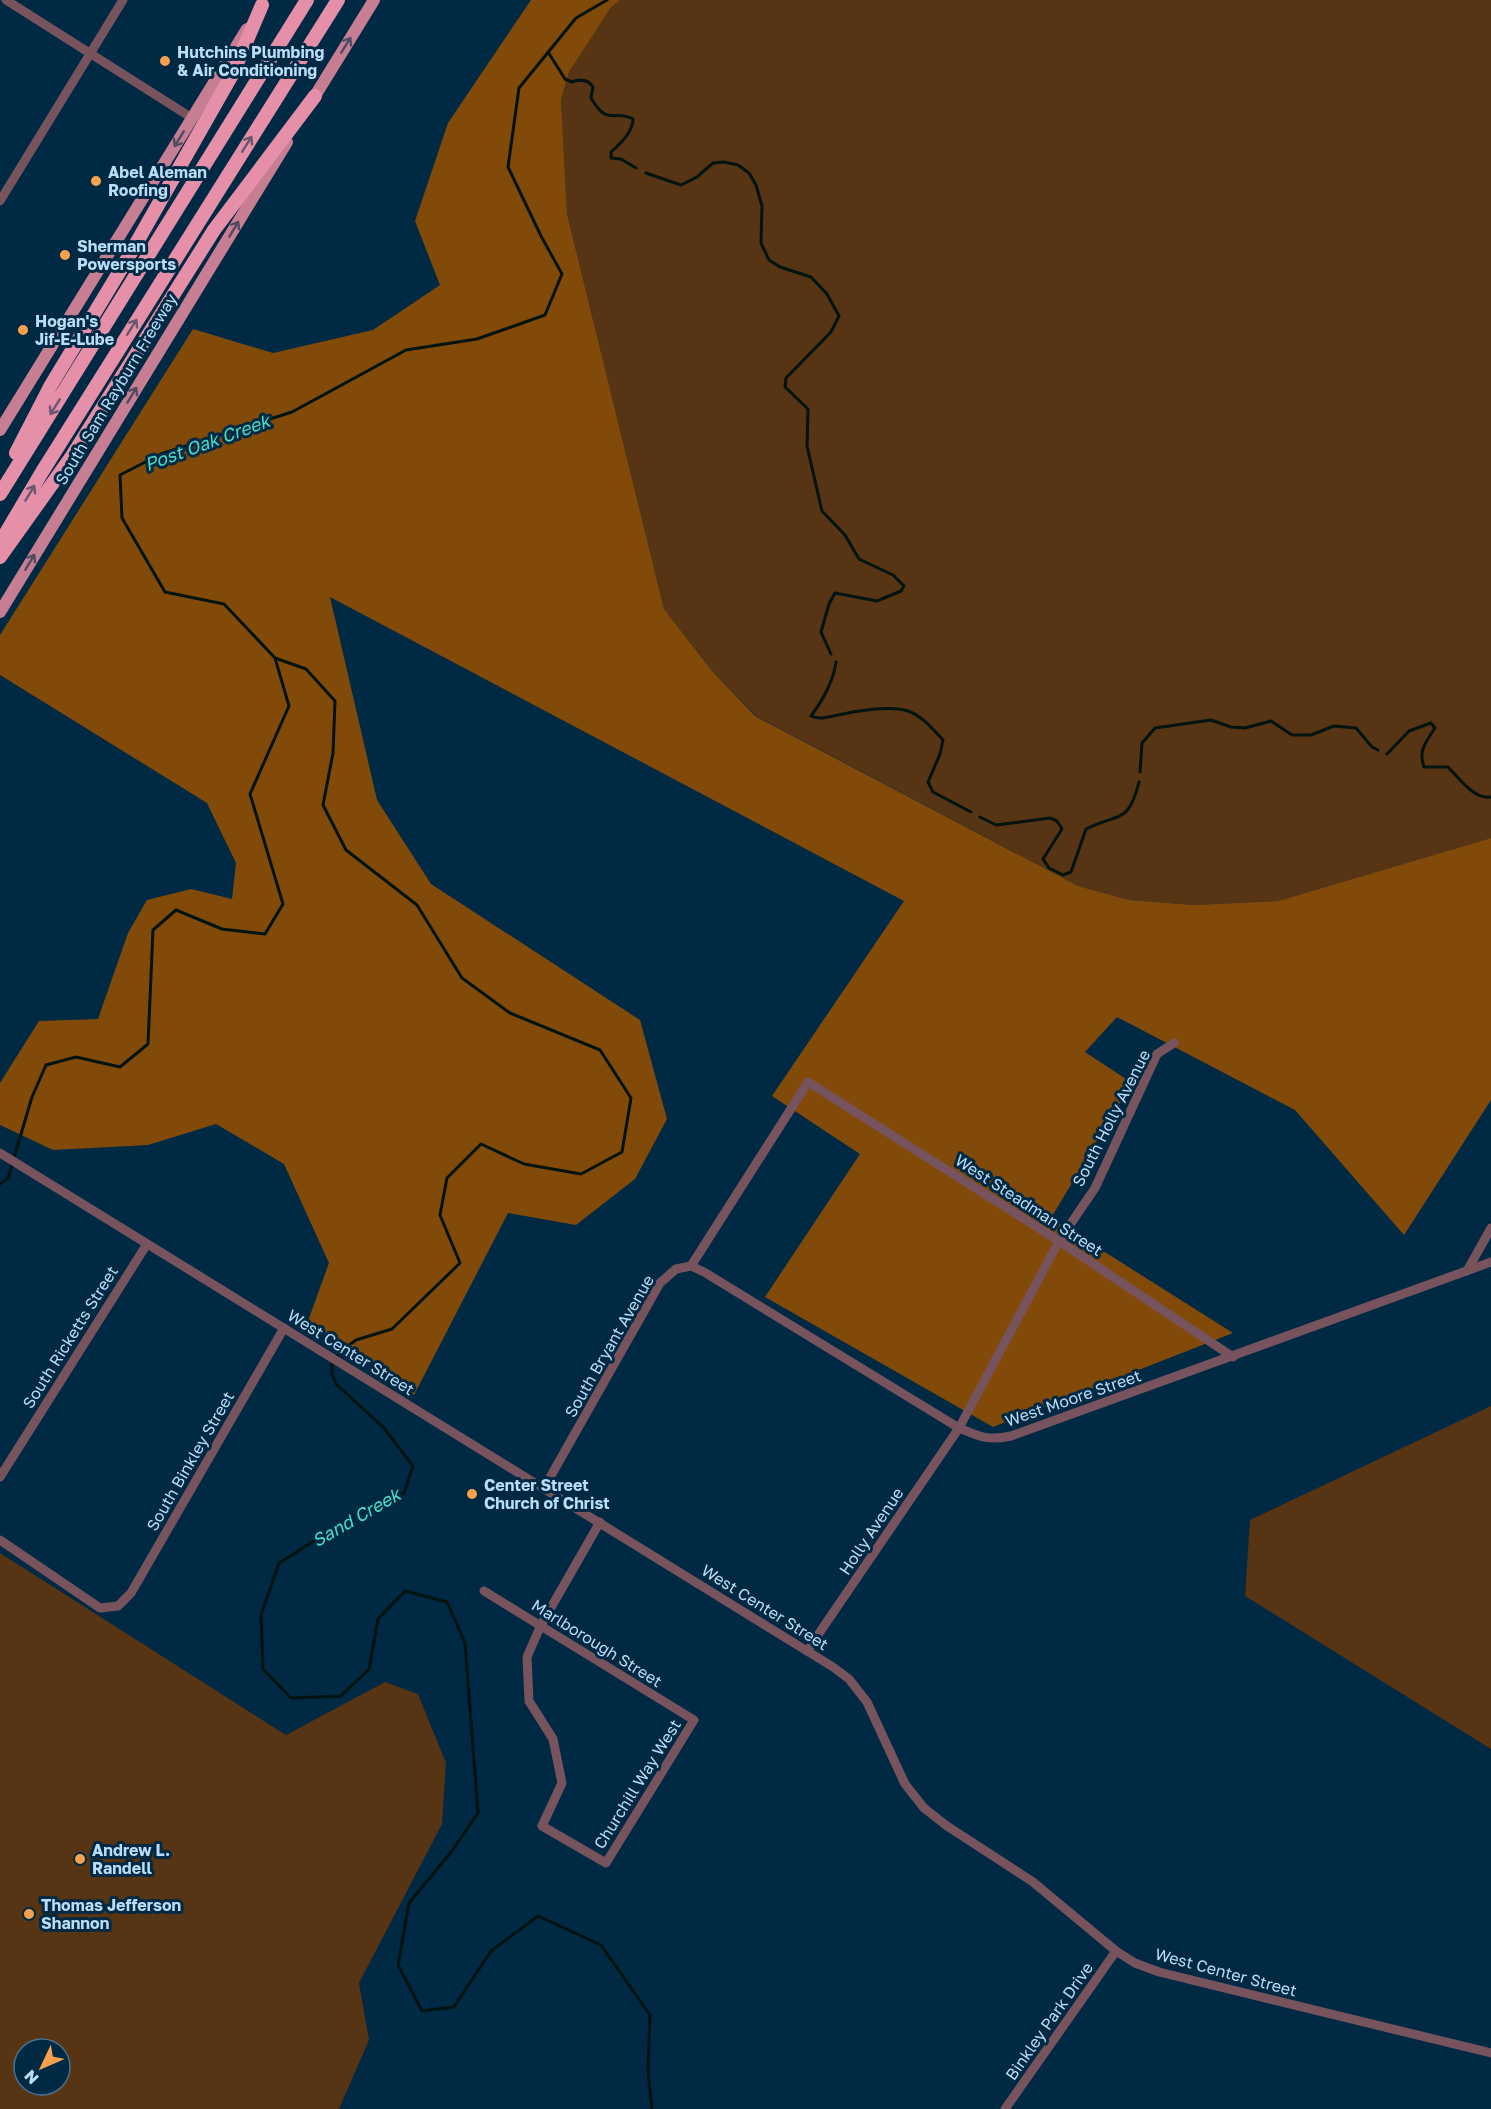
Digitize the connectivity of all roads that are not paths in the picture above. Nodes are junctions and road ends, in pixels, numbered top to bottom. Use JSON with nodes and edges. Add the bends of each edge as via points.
{"nodes":[{"id":1,"x":6,"y":0,"type":"edge"},
{"id":2,"x":123,"y":0,"type":"edge"},
{"id":3,"x":307,"y":0,"type":"edge"},
{"id":4,"x":338,"y":0,"type":"edge"},
{"id":5,"x":374,"y":0,"type":"edge"},
{"id":6,"x":263,"y":3,"type":"edge"},
{"id":7,"x":91,"y":52,"type":"junction"},
{"id":8,"x":315,"y":96,"type":"junction"},
{"id":9,"x":192,"y":118,"type":"junction"},
{"id":10,"x":0,"y":201,"type":"edge"},
{"id":11,"x":0,"y":430,"type":"edge"},
{"id":12,"x":0,"y":485,"type":"edge"},
{"id":13,"x":0,"y":494,"type":"edge"},
{"id":14,"x":0,"y":543,"type":"edge"},
{"id":15,"x":0,"y":557,"type":"edge"},
{"id":16,"x":0,"y":612,"type":"edge"},
{"id":17,"x":1174,"y":1043,"type":"dead end"},
{"id":18,"x":0,"y":1153,"type":"edge"},
{"id":19,"x":1491,"y":1228,"type":"edge"},
{"id":20,"x":1059,"y":1241,"type":"junction"},
{"id":21,"x":147,"y":1244,"type":"junction"},
{"id":22,"x":1491,"y":1262,"type":"edge"},
{"id":23,"x":691,"y":1266,"type":"junction"},
{"id":24,"x":1467,"y":1271,"type":"junction"},
{"id":25,"x":284,"y":1328,"type":"junction"},
{"id":26,"x":1233,"y":1357,"type":"junction"},
{"id":27,"x":959,"y":1428,"type":"junction"},
{"id":28,"x":0,"y":1477,"type":"edge"},
{"id":29,"x":544,"y":1488,"type":"junction"},
{"id":30,"x":600,"y":1522,"type":"junction"},
{"id":31,"x":0,"y":1540,"type":"edge"},
{"id":32,"x":484,"y":1591,"type":"dead end"},
{"id":33,"x":541,"y":1625,"type":"junction"},
{"id":34,"x":807,"y":1651,"type":"junction"},
{"id":35,"x":694,"y":1720,"type":"joint"},
{"id":36,"x":1116,"y":1951,"type":"junction"},
{"id":37,"x":1491,"y":2053,"type":"edge"},
{"id":38,"x":1005,"y":2109,"type":"edge"}],
"edges":[{"from":1,"to":7,"type":"street"},
{"from":2,"to":7,"type":"street"},
{"from":3,"to":13,"type":"highway","one_way":true},
{"from":14,"to":4,"type":"highway","name":"South Sam Rayburn Freeway","one_way":true},
{"from":8,"to":5,"type":"main road","name":"South Sam Rayburn Freeway","one_way":true},
{"from":6,"to":9,"type":"main road"},
{"from":6,"to":12,"type":"highway","via":[[233,73],[51,385]]},
{"from":7,"to":9,"type":"street"},
{"from":7,"to":10,"type":"street"},
{"from":8,"to":15,"type":"highway","via":[[214,230],[72,456]]},
{"from":16,"to":8,"type":"main road","name":"South Sam Rayburn Freeway","one_way":true},
{"from":9,"to":11,"type":"main road","one_way":true},
{"from":17,"to":20,"type":"street","name":"South Holly Avenue","via":[[1157,1054],[1095,1188]]},
{"from":18,"to":21,"type":"street","name":"West Center Street"},
{"from":19,"to":24,"type":"street"},
{"from":20,"to":23,"type":"street","name":"West Steadman Street","via":[[808,1082]]},
{"from":20,"to":26,"type":"street","name":"West Steadman Street"},
{"from":20,"to":27,"type":"street","name":"South Holly Avenue"},
{"from":21,"to":25,"type":"street","name":"West Center Street"},
{"from":21,"to":28,"type":"street","name":"South Ricketts Street"},
{"from":22,"to":24,"type":"street","name":"West Moore Street"},
{"from":23,"to":27,"type":"street","name":"West Moore Street"},
{"from":23,"to":29,"type":"street","name":"South Bryant Avenue","via":[[676,1269],[660,1283]]},
{"from":24,"to":26,"type":"street","name":"West Moore Street"},
{"from":25,"to":29,"type":"street","name":"West Center Street"},
{"from":25,"to":31,"type":"street","name":"South Binkley Street","via":[[131,1593],[118,1606],[100,1608]]},
{"from":26,"to":27,"type":"street","name":"West Moore Street","via":[[1011,1436],[982,1438]]},
{"from":27,"to":34,"type":"street","name":"Holly Avenue"},
{"from":29,"to":30,"type":"street","name":"West Center Street"},
{"from":30,"to":33,"type":"street"},
{"from":30,"to":34,"type":"street","name":"West Center Street"},
{"from":32,"to":33,"type":"street","name":"Marlborough Street"},
{"from":33,"to":35,"type":"street","name":"Marlborough Street"},
{"from":33,"to":35,"type":"street","name":"Churchill Way West","via":[[527,1657],[529,1701],[553,1739],[561,1783],[542,1826],[606,1863]]},
{"from":34,"to":36,"type":"street","name":"West Center Street","via":[[849,1679],[867,1702],[905,1784],[924,1808],[1033,1882]]},
{"from":36,"to":37,"type":"street","name":"West Center Street","via":[[1159,1972]]},
{"from":36,"to":38,"type":"street","name":"Binkley Park Drive"}]}
